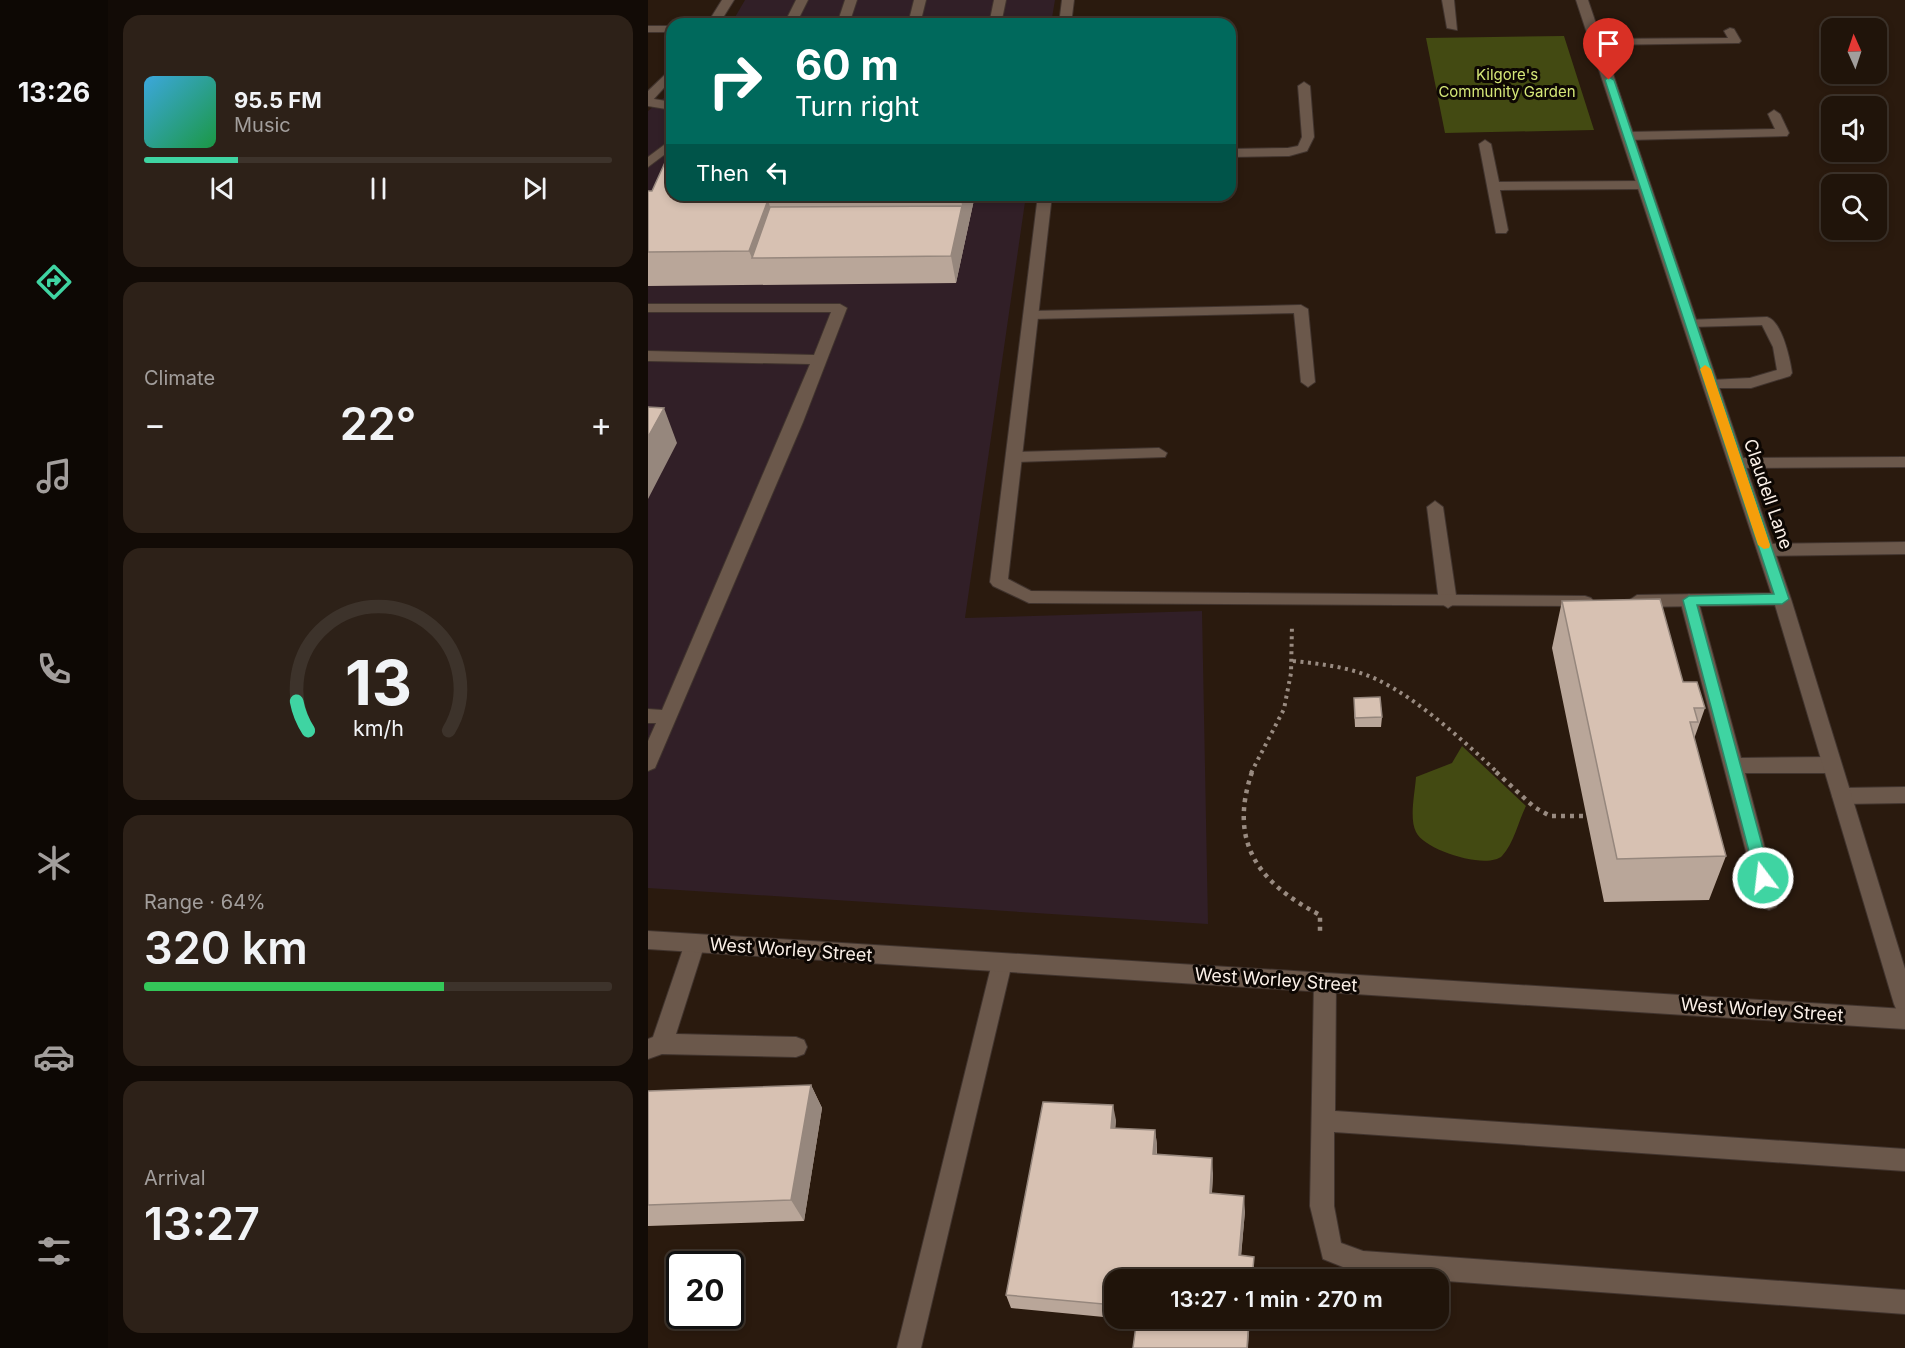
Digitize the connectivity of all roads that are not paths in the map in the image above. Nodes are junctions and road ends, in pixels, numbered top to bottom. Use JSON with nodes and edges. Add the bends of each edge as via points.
{"nodes":[{"id":1,"x":728,"y":0,"type":"edge"},
{"id":2,"x":802,"y":0,"type":"edge"},
{"id":3,"x":851,"y":0,"type":"edge"},
{"id":4,"x":920,"y":0,"type":"edge"},
{"id":5,"x":1000,"y":0,"type":"edge"},
{"id":6,"x":1068,"y":0,"type":"edge"},
{"id":7,"x":1448,"y":0,"type":"edge"},
{"id":8,"x":1582,"y":0,"type":"edge"},
{"id":9,"x":717,"y":18,"type":"edge"},
{"id":10,"x":793,"y":18,"type":"edge"},
{"id":11,"x":845,"y":18,"type":"edge"},
{"id":12,"x":916,"y":18,"type":"edge"},
{"id":13,"x":996,"y":18,"type":"edge"},
{"id":14,"x":1066,"y":18,"type":"edge"},
{"id":15,"x":1453,"y":28,"type":"dead end"},
{"id":16,"x":648,"y":29,"type":"edge"},
{"id":17,"x":666,"y":29,"type":"edge"},
{"id":18,"x":1735,"y":41,"type":"dead end"},
{"id":19,"x":1597,"y":42,"type":"junction"},
{"id":20,"x":666,"y":78,"type":"edge"},
{"id":21,"x":1304,"y":86,"type":"dead end"},
{"id":22,"x":648,"y":98,"type":"edge"},
{"id":23,"x":648,"y":102,"type":"edge"},
{"id":24,"x":666,"y":105,"type":"edge"},
{"id":25,"x":1774,"y":114,"type":"dead end"},
{"id":26,"x":1783,"y":133,"type":"junction"},
{"id":27,"x":1628,"y":136,"type":"junction"},
{"id":28,"x":1485,"y":144,"type":"dead end"},
{"id":29,"x":666,"y":148,"type":"edge"},
{"id":30,"x":1790,"y":148,"type":"dead end"},
{"id":31,"x":1236,"y":153,"type":"edge"},
{"id":32,"x":648,"y":163,"type":"edge"},
{"id":33,"x":1644,"y":185,"type":"junction"},
{"id":34,"x":1493,"y":186,"type":"junction"},
{"id":35,"x":1044,"y":201,"type":"edge"},
{"id":36,"x":1501,"y":230,"type":"dead end"},
{"id":37,"x":648,"y":308,"type":"edge"},
{"id":38,"x":1031,"y":315,"type":"junction"},
{"id":39,"x":1690,"y":323,"type":"junction"},
{"id":40,"x":648,"y":356,"type":"edge"},
{"id":41,"x":819,"y":360,"type":"junction"},
{"id":42,"x":1308,"y":382,"type":"dead end"},
{"id":43,"x":1711,"y":385,"type":"junction"},
{"id":44,"x":1159,"y":453,"type":"dead end"},
{"id":45,"x":1014,"y":457,"type":"junction"},
{"id":46,"x":1905,"y":462,"type":"edge"},
{"id":47,"x":1737,"y":463,"type":"junction"},
{"id":48,"x":1435,"y":507,"type":"dead end"},
{"id":49,"x":1905,"y":548,"type":"edge"},
{"id":50,"x":1766,"y":550,"type":"junction"},
{"id":51,"x":1782,"y":599,"type":"junction"},
{"id":52,"x":1689,"y":600,"type":"junction"},
{"id":53,"x":1448,"y":602,"type":"junction"},
{"id":54,"x":648,"y":716,"type":"edge"},
{"id":55,"x":669,"y":717,"type":"junction"},
{"id":56,"x":648,"y":764,"type":"edge"},
{"id":57,"x":1832,"y":765,"type":"junction"},
{"id":58,"x":1734,"y":766,"type":"junction"},
{"id":59,"x":1905,"y":795,"type":"edge"},
{"id":60,"x":1842,"y":796,"type":"junction"},
{"id":61,"x":1769,"y":901,"type":"dead end"},
{"id":62,"x":648,"y":940,"type":"edge"},
{"id":63,"x":695,"y":944,"type":"junction"},
{"id":64,"x":1002,"y":963,"type":"junction"},
{"id":65,"x":1325,"y":983,"type":"junction"},
{"id":66,"x":1905,"y":1004,"type":"edge"},
{"id":67,"x":1905,"y":1019,"type":"edge"},
{"id":68,"x":655,"y":1047,"type":"edge"},
{"id":69,"x":796,"y":1047,"type":"dead end"},
{"id":70,"x":1323,"y":1121,"type":"junction"},
{"id":71,"x":1905,"y":1160,"type":"edge"},
{"id":72,"x":1905,"y":1302,"type":"edge"},
{"id":73,"x":909,"y":1348,"type":"edge"}],
"edges":[{"from":1,"to":9,"type":"street"},
{"from":2,"to":10,"type":"street"},
{"from":3,"to":11,"type":"street"},
{"from":4,"to":12,"type":"street"},
{"from":5,"to":13,"type":"street"},
{"from":6,"to":14,"type":"street"},
{"from":7,"to":15,"type":"street"},
{"from":8,"to":19,"type":"street","name":"Claudell Lane"},
{"from":16,"to":17,"type":"street"},
{"from":18,"to":19,"type":"street"},
{"from":19,"to":27,"type":"street","name":"Claudell Lane"},
{"from":20,"to":22,"type":"street"},
{"from":21,"to":31,"type":"street","via":[[1308,137],[1303,148]]},
{"from":23,"to":24,"type":"street"},
{"from":25,"to":26,"type":"street"},
{"from":26,"to":27,"type":"street"},
{"from":26,"to":30,"type":"street"},
{"from":27,"to":33,"type":"street","name":"Claudell Lane"},
{"from":28,"to":34,"type":"street"},
{"from":29,"to":32,"type":"street"},
{"from":33,"to":34,"type":"street"},
{"from":33,"to":39,"type":"street","name":"Claudell Lane"},
{"from":34,"to":36,"type":"street"},
{"from":35,"to":38,"type":"street"},
{"from":37,"to":41,"type":"street","via":[[840,308]]},
{"from":38,"to":42,"type":"street","via":[[1301,309]]},
{"from":38,"to":45,"type":"street"},
{"from":39,"to":43,"type":"street","name":"Claudell Lane"},
{"from":39,"to":43,"type":"street","via":[[1767,321],[1780,347],[1785,373],[1751,383]]},
{"from":40,"to":41,"type":"street"},
{"from":41,"to":55,"type":"street"},
{"from":43,"to":47,"type":"street","name":"Claudell Lane"},
{"from":44,"to":45,"type":"street"},
{"from":45,"to":53,"type":"street","via":[[999,582],[1029,597]]},
{"from":46,"to":47,"type":"street"},
{"from":47,"to":50,"type":"street","name":"Claudell Lane"},
{"from":48,"to":53,"type":"street"},
{"from":49,"to":50,"type":"street"},
{"from":50,"to":51,"type":"street","name":"Claudell Lane"},
{"from":51,"to":52,"type":"street"},
{"from":51,"to":57,"type":"street","name":"Claudell Lane"},
{"from":52,"to":53,"type":"street"},
{"from":52,"to":58,"type":"street"},
{"from":54,"to":55,"type":"street"},
{"from":55,"to":56,"type":"street"},
{"from":57,"to":58,"type":"street"},
{"from":57,"to":60,"type":"street","name":"Claudell Lane"},
{"from":58,"to":61,"type":"street"},
{"from":59,"to":60,"type":"street"},
{"from":60,"to":66,"type":"street","name":"Claudell Lane"},
{"from":62,"to":63,"type":"street","name":"West Worley Street"},
{"from":63,"to":64,"type":"street","name":"West Worley Street"},
{"from":63,"to":68,"type":"street"},
{"from":64,"to":65,"type":"street","name":"West Worley Street"},
{"from":64,"to":73,"type":"street"},
{"from":65,"to":67,"type":"street","name":"West Worley Street"},
{"from":65,"to":70,"type":"street"},
{"from":68,"to":69,"type":"street"},
{"from":70,"to":71,"type":"street"},
{"from":70,"to":72,"type":"street","via":[[1322,1206],[1331,1251],[1363,1263]]}]}
